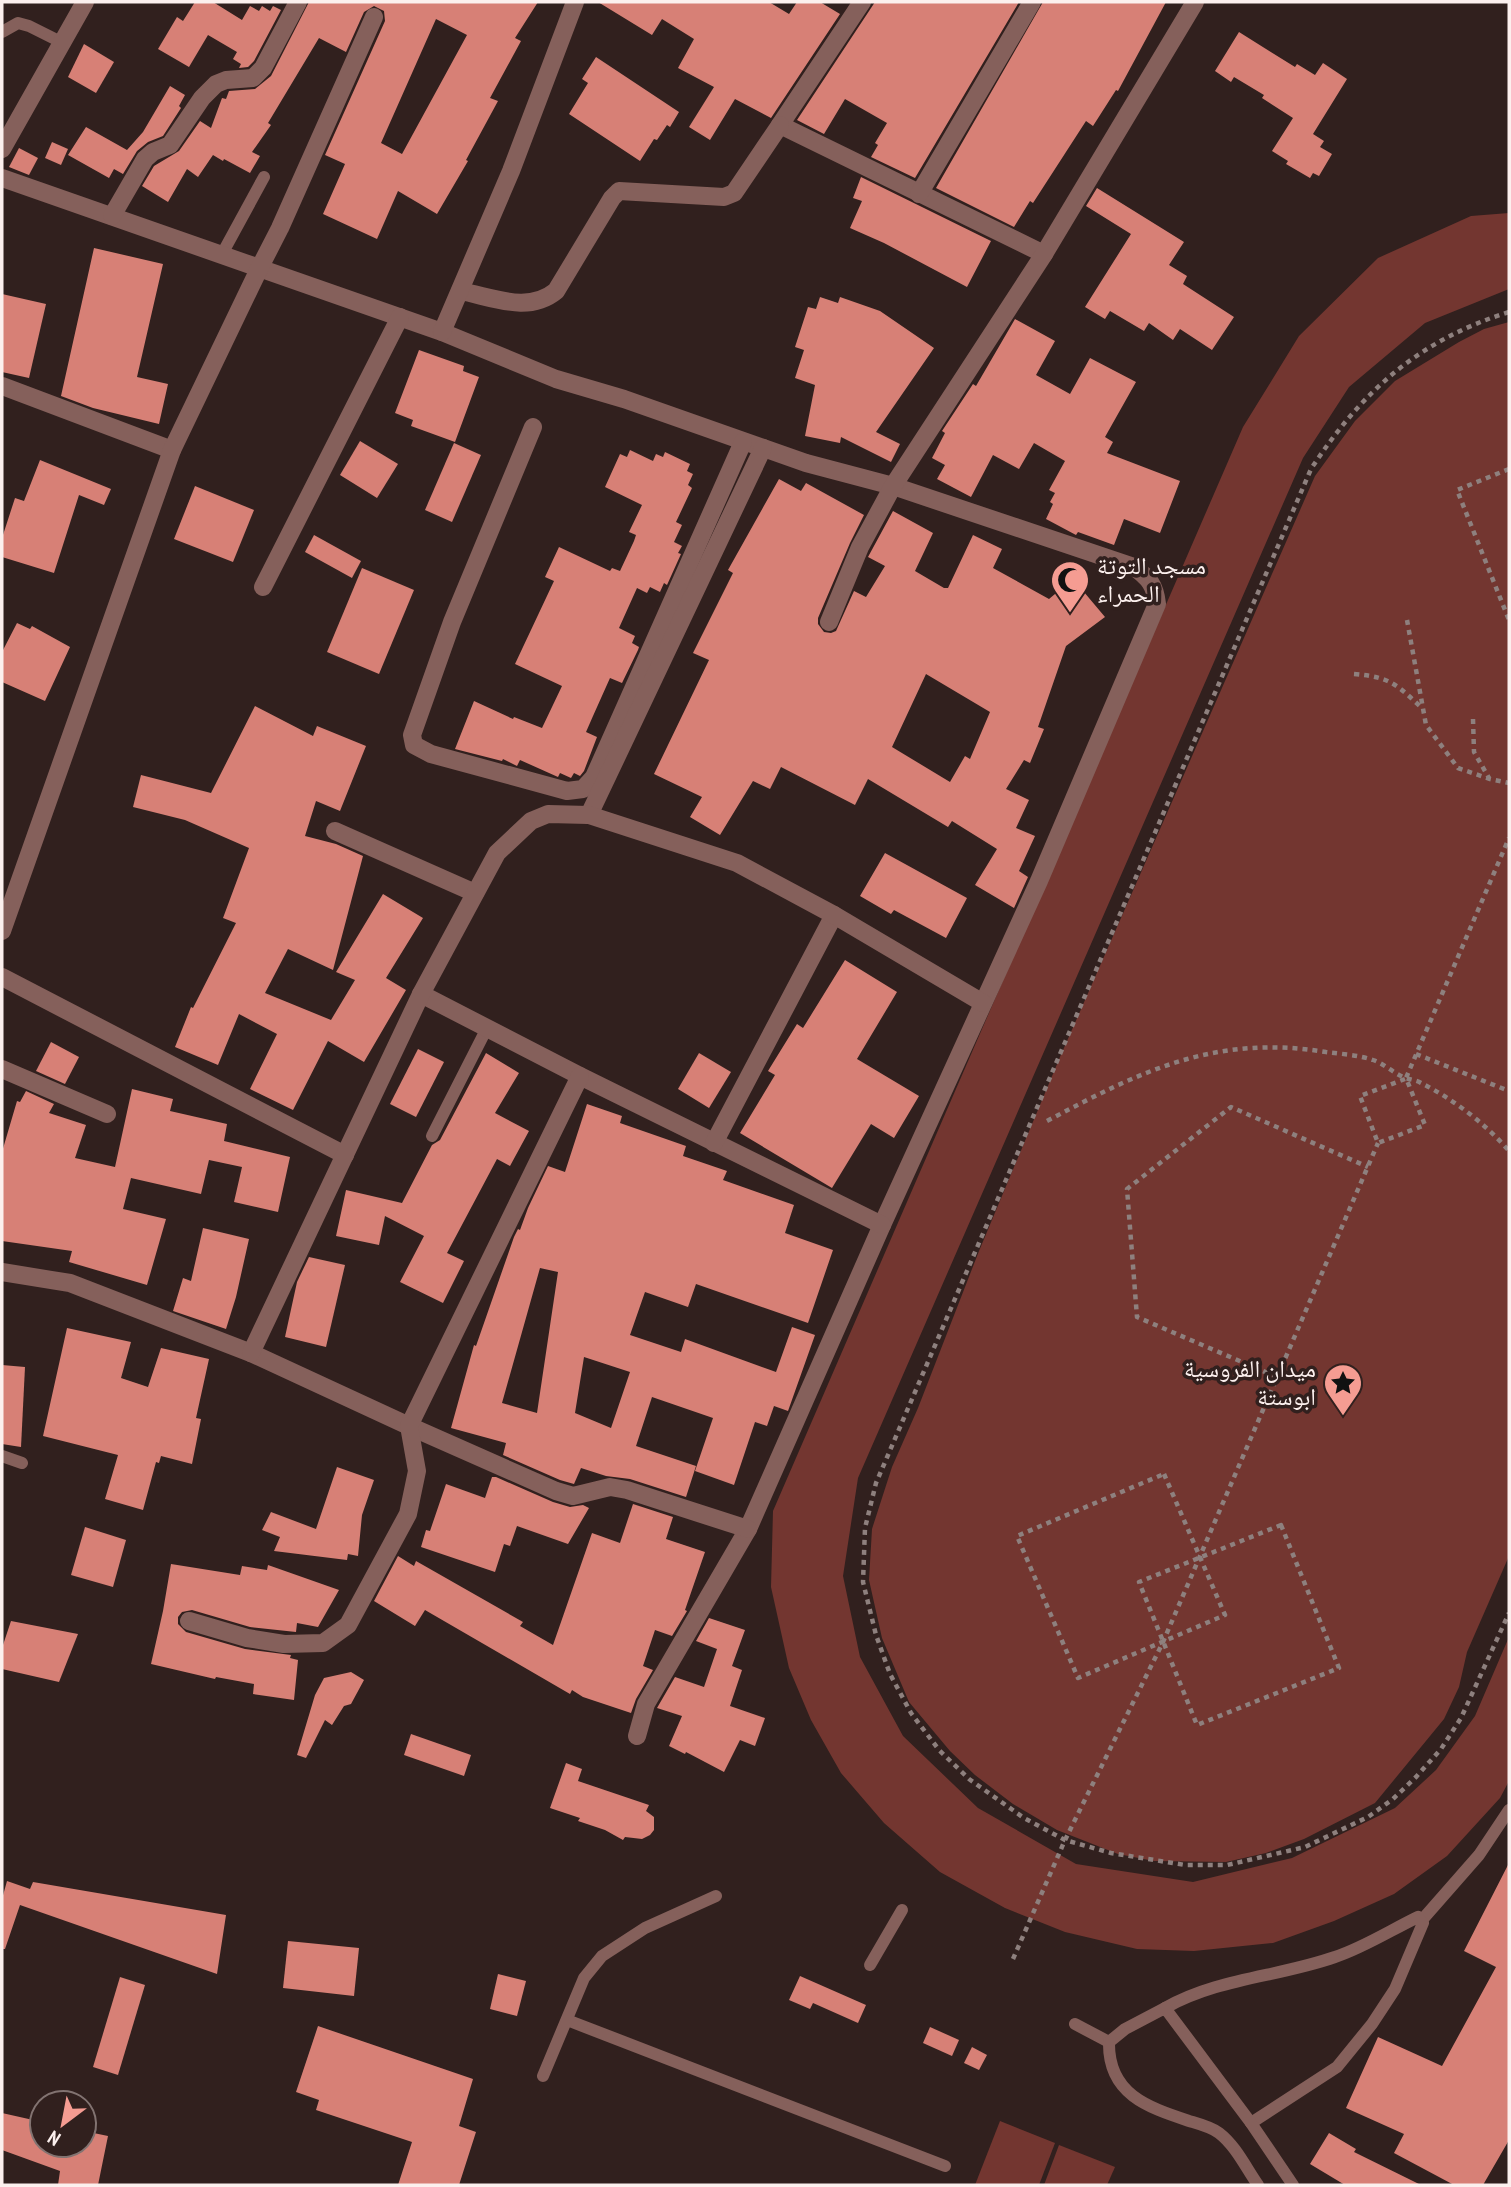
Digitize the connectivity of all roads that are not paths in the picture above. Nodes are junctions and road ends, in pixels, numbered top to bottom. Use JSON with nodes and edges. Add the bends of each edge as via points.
{"nodes":[{"id":1,"x":85,"y":2,"type":"edge"},
{"id":2,"x":298,"y":2,"type":"edge"},
{"id":3,"x":575,"y":2,"type":"edge"},
{"id":4,"x":862,"y":2,"type":"edge"},
{"id":5,"x":1032,"y":2,"type":"edge"},
{"id":6,"x":1195,"y":2,"type":"edge"},
{"id":7,"x":374,"y":17,"type":"dead end"},
{"id":8,"x":2,"y":32,"type":"edge"},
{"id":9,"x":61,"y":42,"type":"junction"},
{"id":10,"x":780,"y":125,"type":"junction"},
{"id":11,"x":2,"y":149,"type":"edge"},
{"id":12,"x":264,"y":177,"type":"dead end"},
{"id":13,"x":2,"y":178,"type":"edge"},
{"id":14,"x":919,"y":194,"type":"junction"},
{"id":15,"x":112,"y":216,"type":"junction"},
{"id":16,"x":222,"y":254,"type":"junction"},
{"id":17,"x":1044,"y":254,"type":"junction"},
{"id":18,"x":260,"y":267,"type":"junction"},
{"id":19,"x":460,"y":291,"type":"junction"},
{"id":20,"x":400,"y":317,"type":"junction"},
{"id":21,"x":442,"y":332,"type":"junction"},
{"id":22,"x":2,"y":386,"type":"edge"},
{"id":23,"x":533,"y":427,"type":"dead end"},
{"id":24,"x":743,"y":442,"type":"junction"},
{"id":25,"x":763,"y":448,"type":"junction"},
{"id":26,"x":172,"y":450,"type":"junction"},
{"id":27,"x":893,"y":486,"type":"junction"},
{"id":28,"x":263,"y":587,"type":"dead end"},
{"id":29,"x":829,"y":622,"type":"dead end"},
{"id":30,"x":589,"y":815,"type":"junction"},
{"id":31,"x":335,"y":831,"type":"dead end"},
{"id":32,"x":475,"y":893,"type":"junction"},
{"id":33,"x":834,"y":915,"type":"junction"},
{"id":34,"x":2,"y":931,"type":"edge"},
{"id":35,"x":2,"y":977,"type":"edge"},
{"id":36,"x":421,"y":994,"type":"junction"},
{"id":37,"x":983,"y":1003,"type":"junction"},
{"id":38,"x":487,"y":1028,"type":"junction"},
{"id":39,"x":2,"y":1069,"type":"edge"},
{"id":40,"x":580,"y":1076,"type":"junction"},
{"id":41,"x":107,"y":1114,"type":"dead end"},
{"id":42,"x":432,"y":1136,"type":"dead end"},
{"id":43,"x":714,"y":1143,"type":"junction"},
{"id":44,"x":345,"y":1155,"type":"junction"},
{"id":45,"x":882,"y":1225,"type":"junction"},
{"id":46,"x":2,"y":1272,"type":"edge"},
{"id":47,"x":251,"y":1353,"type":"junction"},
{"id":48,"x":409,"y":1426,"type":"junction"},
{"id":49,"x":2,"y":1456,"type":"edge"},
{"id":50,"x":22,"y":1464,"type":"dead end"},
{"id":51,"x":748,"y":1530,"type":"junction"},
{"id":52,"x":189,"y":1621,"type":"dead end"},
{"id":53,"x":637,"y":1737,"type":"dead end"},
{"id":54,"x":1509,"y":1810,"type":"edge"},
{"id":55,"x":716,"y":1896,"type":"dead end"},
{"id":56,"x":902,"y":1910,"type":"dead end"},
{"id":57,"x":1422,"y":1920,"type":"junction"},
{"id":58,"x":870,"y":1965,"type":"dead end"},
{"id":59,"x":1165,"y":2008,"type":"junction"},
{"id":60,"x":567,"y":2020,"type":"junction"},
{"id":61,"x":1075,"y":2024,"type":"dead end"},
{"id":62,"x":1109,"y":2042,"type":"junction"},
{"id":63,"x":543,"y":2076,"type":"dead end"},
{"id":64,"x":1251,"y":2123,"type":"junction"},
{"id":65,"x":945,"y":2166,"type":"dead end"},
{"id":66,"x":1258,"y":2185,"type":"edge"},
{"id":67,"x":1293,"y":2185,"type":"edge"}],
"edges":[{"from":1,"to":9,"type":"street"},
{"from":2,"to":15,"type":"street","via":[[263,68],[253,78],[216,84],[170,145],[145,159]]},
{"from":3,"to":19,"type":"street"},
{"from":4,"to":10,"type":"street"},
{"from":5,"to":14,"type":"street"},
{"from":6,"to":17,"type":"street"},
{"from":7,"to":18,"type":"street"},
{"from":8,"to":9,"type":"lane","via":[[18,23]]},
{"from":9,"to":11,"type":"street"},
{"from":10,"to":14,"type":"street"},
{"from":10,"to":19,"type":"street","via":[[734,193],[724,197],[619,191],[556,291],[544,300],[527,304]]},
{"from":12,"to":16,"type":"lane"},
{"from":13,"to":15,"type":"street"},
{"from":14,"to":17,"type":"street"},
{"from":15,"to":16,"type":"street"},
{"from":16,"to":18,"type":"street"},
{"from":17,"to":27,"type":"street"},
{"from":18,"to":20,"type":"street"},
{"from":18,"to":26,"type":"street"},
{"from":19,"to":21,"type":"street"},
{"from":20,"to":21,"type":"street"},
{"from":20,"to":28,"type":"street"},
{"from":21,"to":24,"type":"street","via":[[556,379]]},
{"from":22,"to":26,"type":"street"},
{"from":23,"to":24,"type":"street","via":[[452,622],[412,735],[414,745],[431,754],[567,791],[583,789],[594,777]]},
{"from":24,"to":25,"type":"street"},
{"from":25,"to":27,"type":"street"},
{"from":25,"to":30,"type":"street"},
{"from":26,"to":34,"type":"street"},
{"from":27,"to":29,"type":"street","via":[[860,547]]},
{"from":27,"to":37,"type":"street","via":[[1134,567],[1155,590],[1157,604]]},
{"from":30,"to":32,"type":"street","via":[[548,814],[531,821],[497,853]]},
{"from":30,"to":33,"type":"street","via":[[737,863]]},
{"from":31,"to":32,"type":"street"},
{"from":32,"to":36,"type":"street"},
{"from":33,"to":37,"type":"street"},
{"from":33,"to":43,"type":"street"},
{"from":35,"to":44,"type":"street"},
{"from":36,"to":38,"type":"street"},
{"from":36,"to":44,"type":"street"},
{"from":37,"to":45,"type":"street"},
{"from":38,"to":40,"type":"street"},
{"from":38,"to":42,"type":"lane"},
{"from":39,"to":41,"type":"street"},
{"from":40,"to":43,"type":"street"},
{"from":40,"to":48,"type":"street"},
{"from":43,"to":45,"type":"street"},
{"from":44,"to":47,"type":"street"},
{"from":45,"to":51,"type":"street"},
{"from":46,"to":47,"type":"street","via":[[69,1283]]},
{"from":47,"to":48,"type":"street"},
{"from":48,"to":51,"type":"street","via":[[556,1491],[573,1496],[619,1488]]},
{"from":48,"to":52,"type":"street","via":[[417,1471],[408,1514],[348,1625],[323,1643],[284,1644]]},
{"from":49,"to":50,"type":"lane"},
{"from":51,"to":53,"type":"street","via":[[646,1704]]},
{"from":54,"to":57,"type":"lane","via":[[1479,1854]]},
{"from":55,"to":60,"type":"lane","via":[[645,1928],[602,1956],[584,1978]]},
{"from":56,"to":58,"type":"lane"},
{"from":57,"to":59,"type":"lane","via":[[1418,1917],[1337,1957],[1218,1985]]},
{"from":57,"to":64,"type":"lane","via":[[1395,1989],[1337,2067]]},
{"from":59,"to":62,"type":"lane"},
{"from":59,"to":64,"type":"lane"},
{"from":60,"to":63,"type":"lane"},
{"from":60,"to":65,"type":"lane"},
{"from":61,"to":62,"type":"lane"},
{"from":62,"to":66,"type":"lane","via":[[1109,2060],[1120,2086],[1141,2103],[1219,2133]]},
{"from":64,"to":67,"type":"lane"}]}
